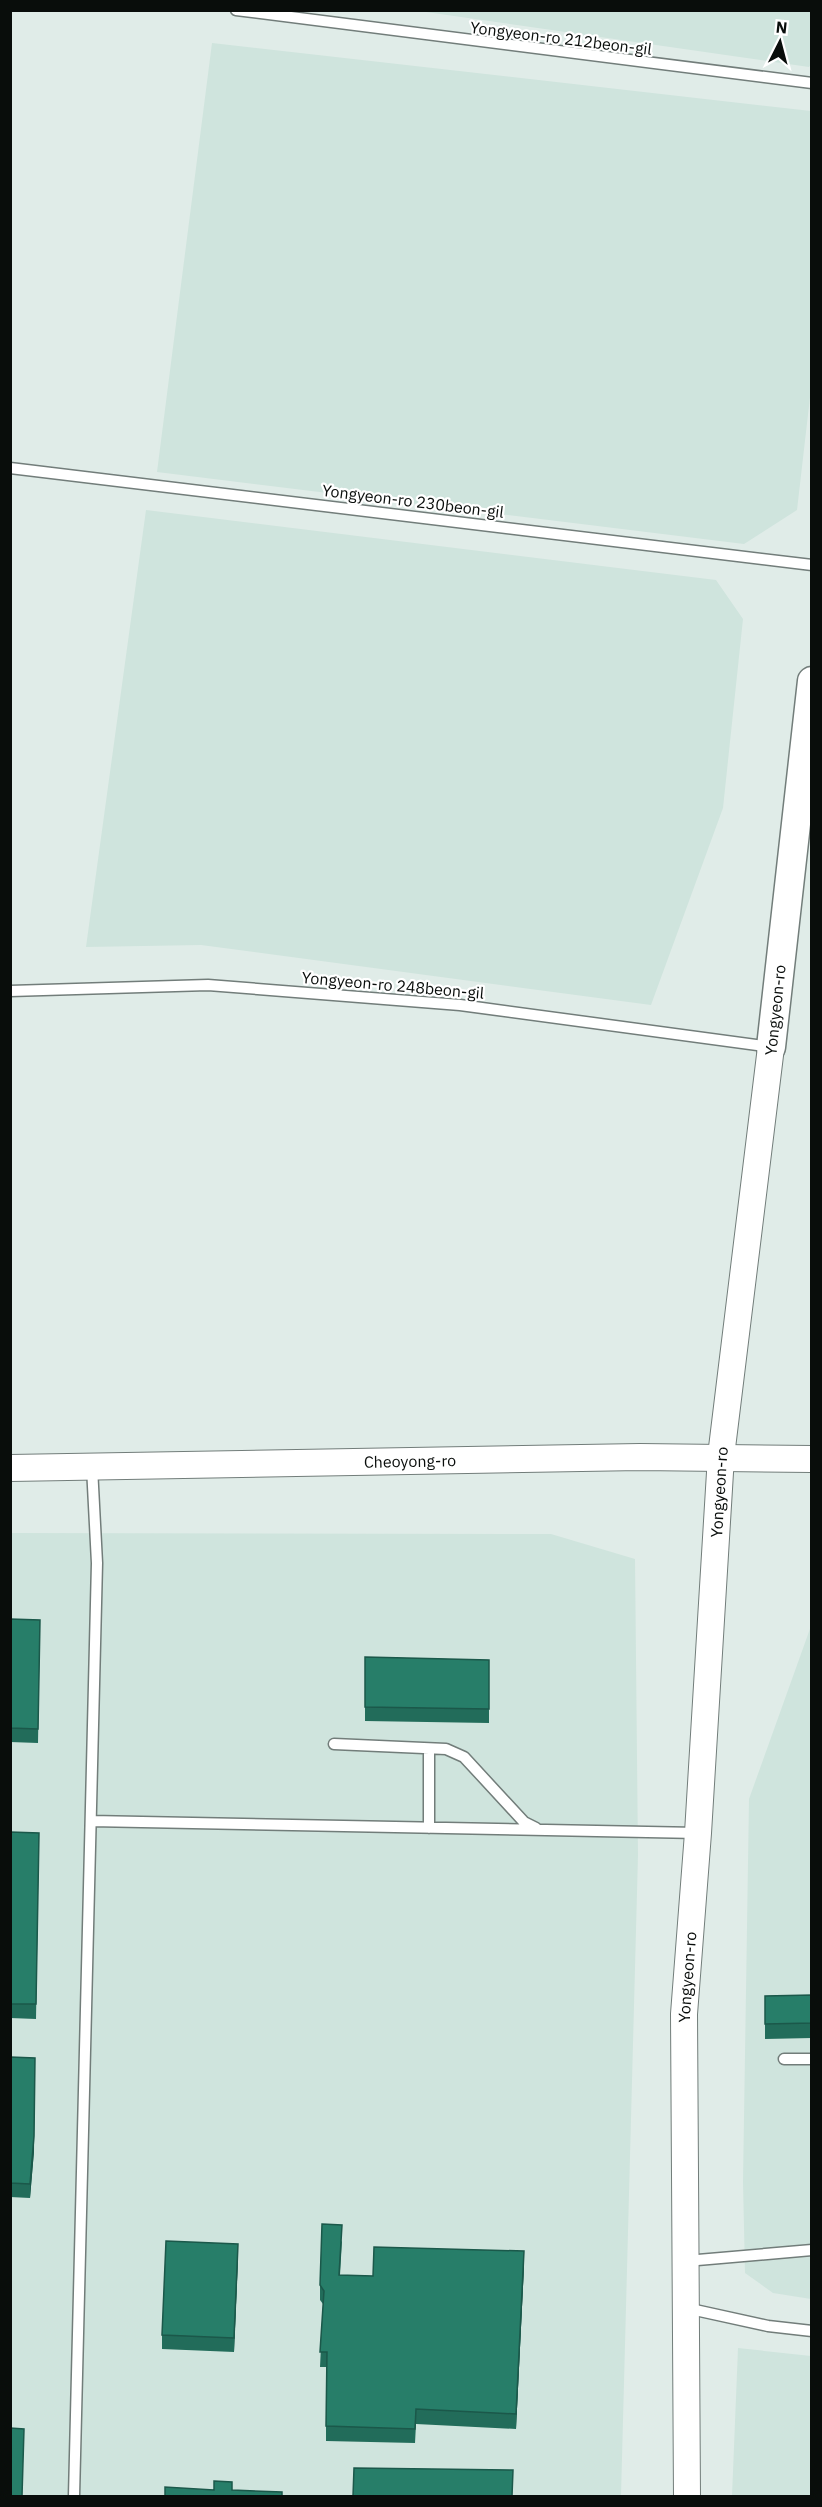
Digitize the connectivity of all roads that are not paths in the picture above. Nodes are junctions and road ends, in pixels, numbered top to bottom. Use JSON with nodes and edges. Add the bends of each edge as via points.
{"nodes":[{"id":1,"x":237,"y":10,"type":"edge"},
{"id":2,"x":812,"y":83,"type":"edge"},
{"id":3,"x":10,"y":468,"type":"edge"},
{"id":4,"x":812,"y":565,"type":"edge"},
{"id":5,"x":812,"y":681,"type":"edge"},
{"id":6,"x":10,"y":991,"type":"edge"},
{"id":7,"x":771,"y":1047,"type":"junction"},
{"id":8,"x":721,"y":1456,"type":"junction"},
{"id":9,"x":812,"y":1459,"type":"edge"},
{"id":10,"x":92,"y":1467,"type":"junction"},
{"id":11,"x":10,"y":1468,"type":"edge"},
{"id":12,"x":334,"y":1744,"type":"dead end"},
{"id":13,"x":429,"y":1749,"type":"junction"},
{"id":14,"x":91,"y":1821,"type":"junction"},
{"id":15,"x":429,"y":1828,"type":"junction"},
{"id":16,"x":539,"y":1830,"type":"junction"},
{"id":17,"x":698,"y":1833,"type":"junction"},
{"id":18,"x":784,"y":2059,"type":"dead end"},
{"id":19,"x":812,"y":2059,"type":"edge"},
{"id":20,"x":812,"y":2250,"type":"edge"},
{"id":21,"x":685,"y":2261,"type":"junction"},
{"id":22,"x":686,"y":2308,"type":"junction"},
{"id":23,"x":812,"y":2331,"type":"edge"},
{"id":24,"x":74,"y":2496,"type":"edge"},
{"id":25,"x":687,"y":2496,"type":"edge"}],
"edges":[{"from":1,"to":2,"type":"lane","name":"Yongyeon-ro 212beon-gil"},
{"from":3,"to":4,"type":"lane","name":"Yongyeon-ro 230beon-gil"},
{"from":5,"to":7,"type":"main road","name":"Yongyeon-ro"},
{"from":6,"to":7,"type":"lane","name":"Yongyeon-ro 248beon-gil","via":[[208,985],[460,1005]]},
{"from":7,"to":8,"type":"street","name":"Yongyeon-ro"},
{"from":8,"to":9,"type":"street","name":"Cheoyong-ro"},
{"from":8,"to":10,"type":"street","name":"Cheoyong-ro"},
{"from":8,"to":17,"type":"street","name":"Yongyeon-ro"},
{"from":10,"to":11,"type":"street","name":"Cheoyong-ro"},
{"from":10,"to":14,"type":"lane","via":[[97,1563]]},
{"from":12,"to":13,"type":"lane"},
{"from":13,"to":15,"type":"lane"},
{"from":13,"to":16,"type":"lane","via":[[446,1749],[464,1757],[524,1822]]},
{"from":14,"to":15,"type":"lane"},
{"from":14,"to":24,"type":"lane"},
{"from":15,"to":16,"type":"lane"},
{"from":16,"to":17,"type":"lane"},
{"from":17,"to":21,"type":"street","name":"Yongyeon-ro","via":[[684,2014]]},
{"from":18,"to":19,"type":"lane"},
{"from":20,"to":21,"type":"lane"},
{"from":21,"to":22,"type":"street","name":"Yongyeon-ro"},
{"from":22,"to":23,"type":"lane"},
{"from":22,"to":25,"type":"street","name":"Yongyeon-ro"}]}
